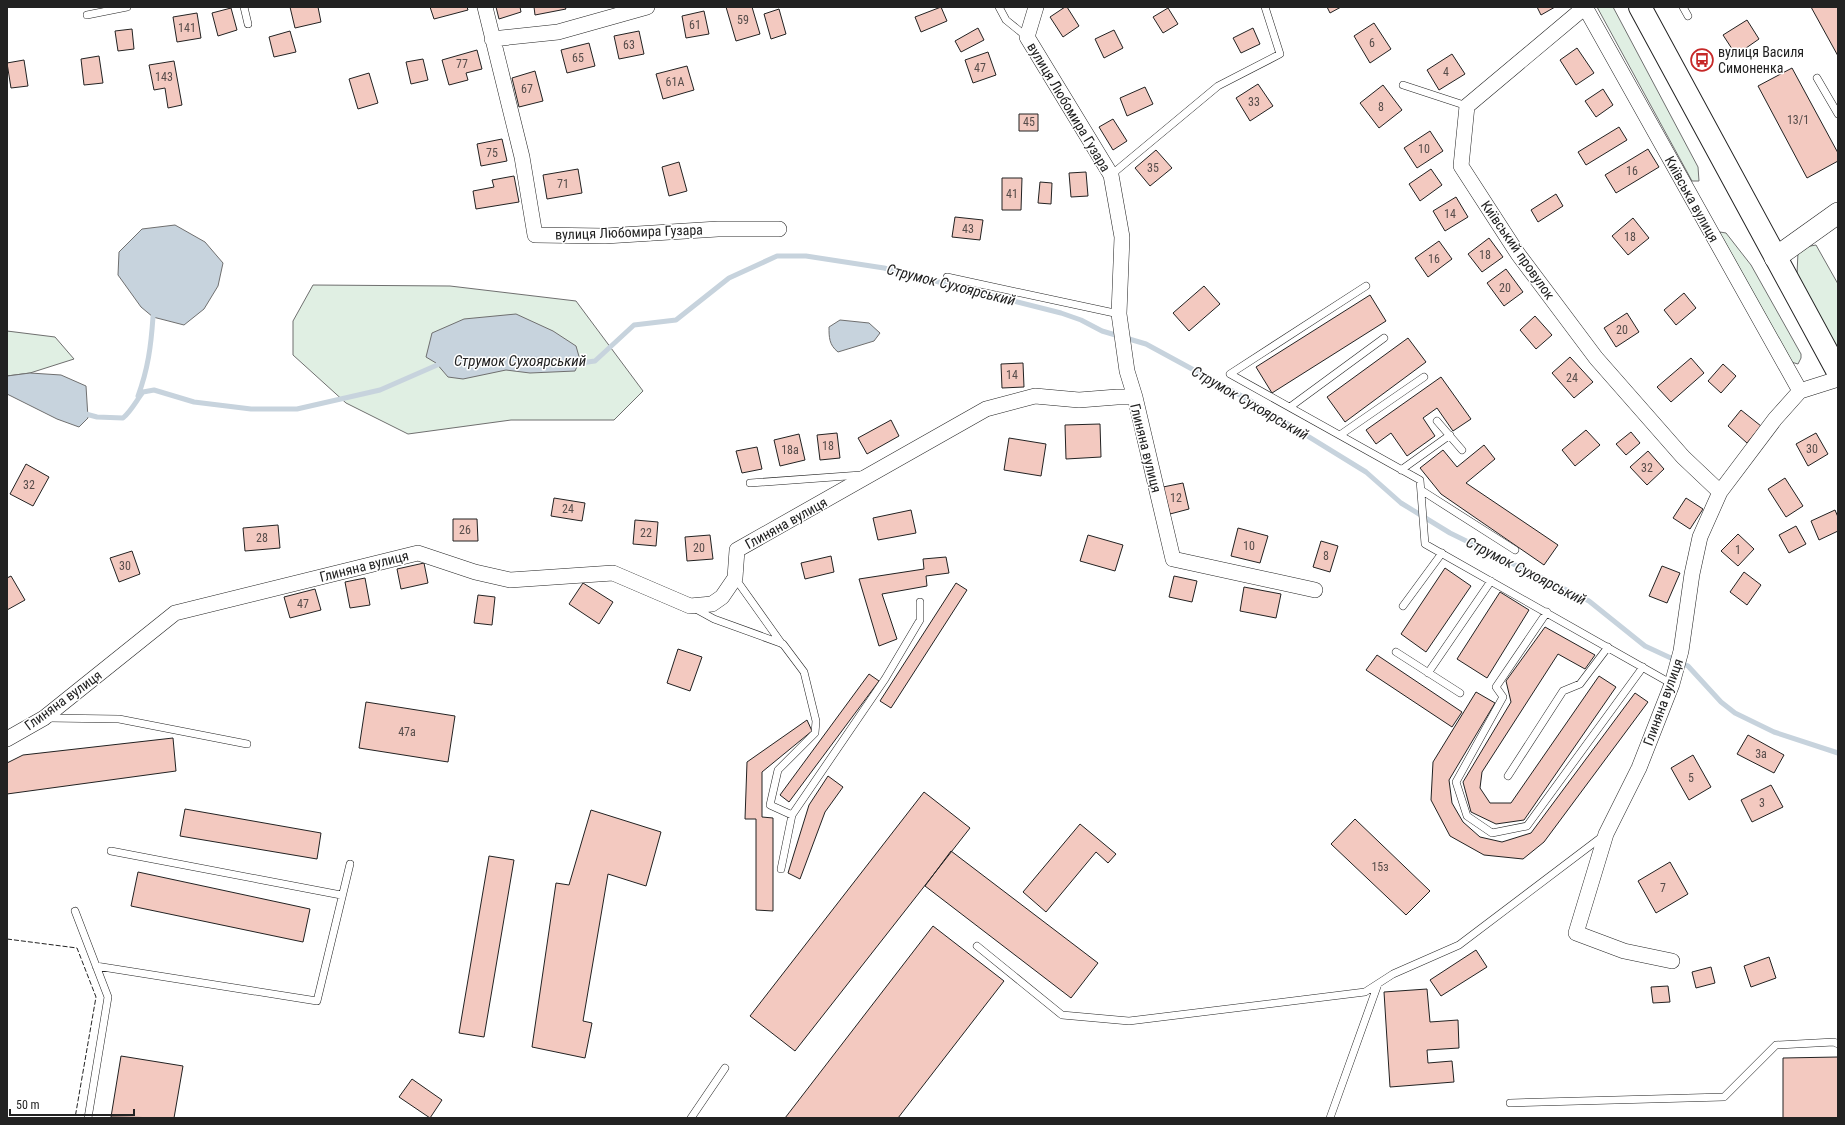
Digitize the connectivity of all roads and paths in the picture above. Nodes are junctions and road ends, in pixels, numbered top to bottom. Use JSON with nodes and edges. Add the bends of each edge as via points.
{"nodes":[{"id":1,"x":127,"y":7,"type":"edge"},
{"id":2,"x":244,"y":7,"type":"edge"},
{"id":3,"x":485,"y":7,"type":"edge"},
{"id":4,"x":646,"y":7,"type":"edge"},
{"id":5,"x":999,"y":7,"type":"edge"},
{"id":6,"x":1036,"y":7,"type":"edge"},
{"id":7,"x":1265,"y":7,"type":"edge"},
{"id":8,"x":1585,"y":7,"type":"edge"},
{"id":9,"x":1640,"y":7,"type":"edge"},
{"id":10,"x":1683,"y":7,"type":"edge"},
{"id":11,"x":87,"y":15,"type":"dead end"},
{"id":12,"x":1688,"y":16,"type":"dead end"},
{"id":13,"x":248,"y":24,"type":"dead end"},
{"id":14,"x":1027,"y":37,"type":"junction"},
{"id":15,"x":492,"y":39,"type":"junction"},
{"id":16,"x":1817,"y":78,"type":"dead end"},
{"id":17,"x":1403,"y":85,"type":"dead end"},
{"id":18,"x":1467,"y":106,"type":"junction"},
{"id":19,"x":1838,"y":114,"type":"edge"},
{"id":20,"x":1111,"y":175,"type":"junction"},
{"id":21,"x":1838,"y":213,"type":"edge"},
{"id":22,"x":779,"y":229,"type":"dead end"},
{"id":23,"x":1775,"y":258,"type":"junction"},
{"id":24,"x":947,"y":277,"type":"dead end"},
{"id":25,"x":1366,"y":286,"type":"dead end"},
{"id":26,"x":1120,"y":321,"type":"junction"},
{"id":27,"x":1384,"y":338,"type":"dead end"},
{"id":28,"x":1838,"y":372,"type":"edge"},
{"id":29,"x":1424,"y":377,"type":"dead end"},
{"id":30,"x":1838,"y":379,"type":"edge"},
{"id":31,"x":1800,"y":391,"type":"junction"},
{"id":32,"x":1135,"y":397,"type":"junction"},
{"id":33,"x":1290,"y":407,"type":"junction"},
{"id":34,"x":1437,"y":421,"type":"dead end"},
{"id":35,"x":1340,"y":435,"type":"junction"},
{"id":36,"x":1450,"y":436,"type":"junction"},
{"id":37,"x":1462,"y":450,"type":"dead end"},
{"id":38,"x":1401,"y":470,"type":"junction"},
{"id":39,"x":871,"y":474,"type":"junction"},
{"id":40,"x":750,"y":483,"type":"dead end"},
{"id":41,"x":1421,"y":490,"type":"junction"},
{"id":42,"x":1720,"y":492,"type":"junction"},
{"id":43,"x":1515,"y":550,"type":"dead end"},
{"id":44,"x":1442,"y":553,"type":"junction"},
{"id":45,"x":735,"y":578,"type":"junction"},
{"id":46,"x":1491,"y":581,"type":"junction"},
{"id":47,"x":1315,"y":590,"type":"dead end"},
{"id":48,"x":920,"y":602,"type":"dead end"},
{"id":49,"x":690,"y":606,"type":"junction"},
{"id":50,"x":1403,"y":606,"type":"dead end"},
{"id":51,"x":1547,"y":612,"type":"junction"},
{"id":52,"x":783,"y":644,"type":"junction"},
{"id":53,"x":1608,"y":647,"type":"junction"},
{"id":54,"x":1396,"y":652,"type":"dead end"},
{"id":55,"x":1643,"y":667,"type":"junction"},
{"id":56,"x":1428,"y":672,"type":"junction"},
{"id":57,"x":1674,"y":678,"type":"junction"},
{"id":58,"x":1460,"y":693,"type":"dead end"},
{"id":59,"x":44,"y":718,"type":"junction"},
{"id":60,"x":7,"y":739,"type":"edge"},
{"id":61,"x":248,"y":744,"type":"dead end"},
{"id":62,"x":1508,"y":776,"type":"dead end"},
{"id":63,"x":792,"y":815,"type":"junction"},
{"id":64,"x":1606,"y":834,"type":"junction"},
{"id":65,"x":111,"y":851,"type":"dead end"},
{"id":66,"x":350,"y":864,"type":"dead end"},
{"id":67,"x":781,"y":869,"type":"dead end"},
{"id":68,"x":341,"y":896,"type":"junction"},
{"id":69,"x":75,"y":911,"type":"dead end"},
{"id":70,"x":977,"y":946,"type":"dead end"},
{"id":71,"x":1672,"y":961,"type":"dead end"},
{"id":72,"x":96,"y":966,"type":"junction"},
{"id":73,"x":1378,"y":984,"type":"junction"},
{"id":74,"x":1838,"y":1044,"type":"edge"},
{"id":75,"x":725,"y":1068,"type":"dead end"},
{"id":76,"x":1510,"y":1103,"type":"dead end"},
{"id":77,"x":88,"y":1118,"type":"edge"},
{"id":78,"x":691,"y":1118,"type":"edge"},
{"id":79,"x":1330,"y":1118,"type":"edge"}],
"edges":[{"from":1,"to":11,"type":"lane"},
{"from":2,"to":13,"type":"lane"},
{"from":3,"to":15,"type":"street","name":"вулиця Любомира Гузара"},
{"from":4,"to":15,"type":"street","via":[[558,32]]},
{"from":5,"to":14,"type":"lane","via":[[1006,20]]},
{"from":6,"to":14,"type":"street","name":"вулиця Любомира Гузара"},
{"from":7,"to":20,"type":"lane","via":[[1280,54],[1218,86]]},
{"from":8,"to":18,"type":"street"},
{"from":8,"to":31,"type":"street","name":"Київська вулиця"},
{"from":9,"to":23,"type":"main road"},
{"from":10,"to":12,"type":"lane"},
{"from":14,"to":20,"type":"street","name":"вулиця Любомира Гузара"},
{"from":15,"to":22,"type":"street","name":"вулиця Любомира Гузара","via":[[522,157],[535,235],[605,236],[718,229]]},
{"from":16,"to":19,"type":"lane"},
{"from":17,"to":18,"type":"lane"},
{"from":18,"to":42,"type":"street","name":"Київський провулок","via":[[1461,166],[1518,254],[1596,358],[1682,457]]},
{"from":20,"to":26,"type":"street","name":"вулиця Любомира Гузара","via":[[1122,237]]},
{"from":21,"to":23,"type":"street"},
{"from":23,"to":28,"type":"main road"},
{"from":24,"to":26,"type":"lane"},
{"from":25,"to":33,"type":"lane","via":[[1230,374]]},
{"from":26,"to":32,"type":"street","name":"вулиця Любомира Гузара","via":[[1127,370]]},
{"from":27,"to":33,"type":"lane"},
{"from":29,"to":35,"type":"lane"},
{"from":30,"to":31,"type":"street"},
{"from":31,"to":42,"type":"street","name":"Глиняна вулиця","via":[[1775,419]]},
{"from":32,"to":39,"type":"street","name":"Глиняна вулиця","via":[[1079,400],[1035,396],[986,409]]},
{"from":32,"to":47,"type":"street","name":"Глиняна вулиця","via":[[1173,559]]},
{"from":33,"to":35,"type":"lane"},
{"from":34,"to":36,"type":"lane"},
{"from":35,"to":38,"type":"lane"},
{"from":36,"to":37,"type":"lane"},
{"from":36,"to":38,"type":"lane"},
{"from":38,"to":41,"type":"lane","via":[[1420,480]]},
{"from":39,"to":40,"type":"lane"},
{"from":39,"to":45,"type":"street","name":"Глиняна вулиця","via":[[737,550]]},
{"from":41,"to":43,"type":"lane"},
{"from":41,"to":44,"type":"lane","via":[[1426,544]]},
{"from":42,"to":57,"type":"street","name":"Глиняна вулиця","via":[[1700,537]]},
{"from":44,"to":46,"type":"lane"},
{"from":44,"to":50,"type":"lane"},
{"from":45,"to":49,"type":"street","name":"Глиняна вулиця","via":[[722,597],[712,604]]},
{"from":45,"to":52,"type":"lane"},
{"from":46,"to":51,"type":"lane"},
{"from":46,"to":56,"type":"lane"},
{"from":48,"to":63,"type":"lane","via":[[920,620],[897,659]]},
{"from":49,"to":52,"type":"lane","via":[[714,619]]},
{"from":49,"to":59,"type":"street","name":"Глиняна вулиця","via":[[613,573],[510,580],[475,572],[418,553],[175,613]]},
{"from":51,"to":53,"type":"lane"},
{"from":51,"to":55,"type":"lane","via":[[1496,687],[1503,698],[1456,782],[1467,816],[1492,833],[1526,826]]},
{"from":52,"to":63,"type":"lane","via":[[804,672],[816,721],[815,733],[778,770],[770,805]]},
{"from":53,"to":55,"type":"lane"},
{"from":53,"to":62,"type":"lane","via":[[1580,684],[1563,691]]},
{"from":54,"to":56,"type":"lane"},
{"from":55,"to":57,"type":"lane"},
{"from":56,"to":58,"type":"lane"},
{"from":57,"to":64,"type":"street","name":"Глиняна вулиця","via":[[1639,768]]},
{"from":59,"to":60,"type":"street","name":"Глиняна вулиця"},
{"from":59,"to":61,"type":"lane","via":[[118,719]]},
{"from":63,"to":67,"type":"lane"},
{"from":64,"to":71,"type":"street","name":"Глиняна вулиця","via":[[1576,933],[1624,951]]},
{"from":64,"to":73,"type":"lane","via":[[1459,944],[1393,974]]},
{"from":65,"to":68,"type":"lane"},
{"from":66,"to":68,"type":"lane"},
{"from":68,"to":72,"type":"lane","via":[[317,1001]]},
{"from":69,"to":72,"type":"lane"},
{"from":70,"to":73,"type":"lane","via":[[1062,1015],[1129,1021],[1365,992]]},
{"from":72,"to":77,"type":"lane","via":[[108,997]]},
{"from":73,"to":79,"type":"lane"},
{"from":74,"to":76,"type":"lane","via":[[1834,1042],[1776,1045],[1724,1097]]},
{"from":75,"to":78,"type":"lane"}]}
